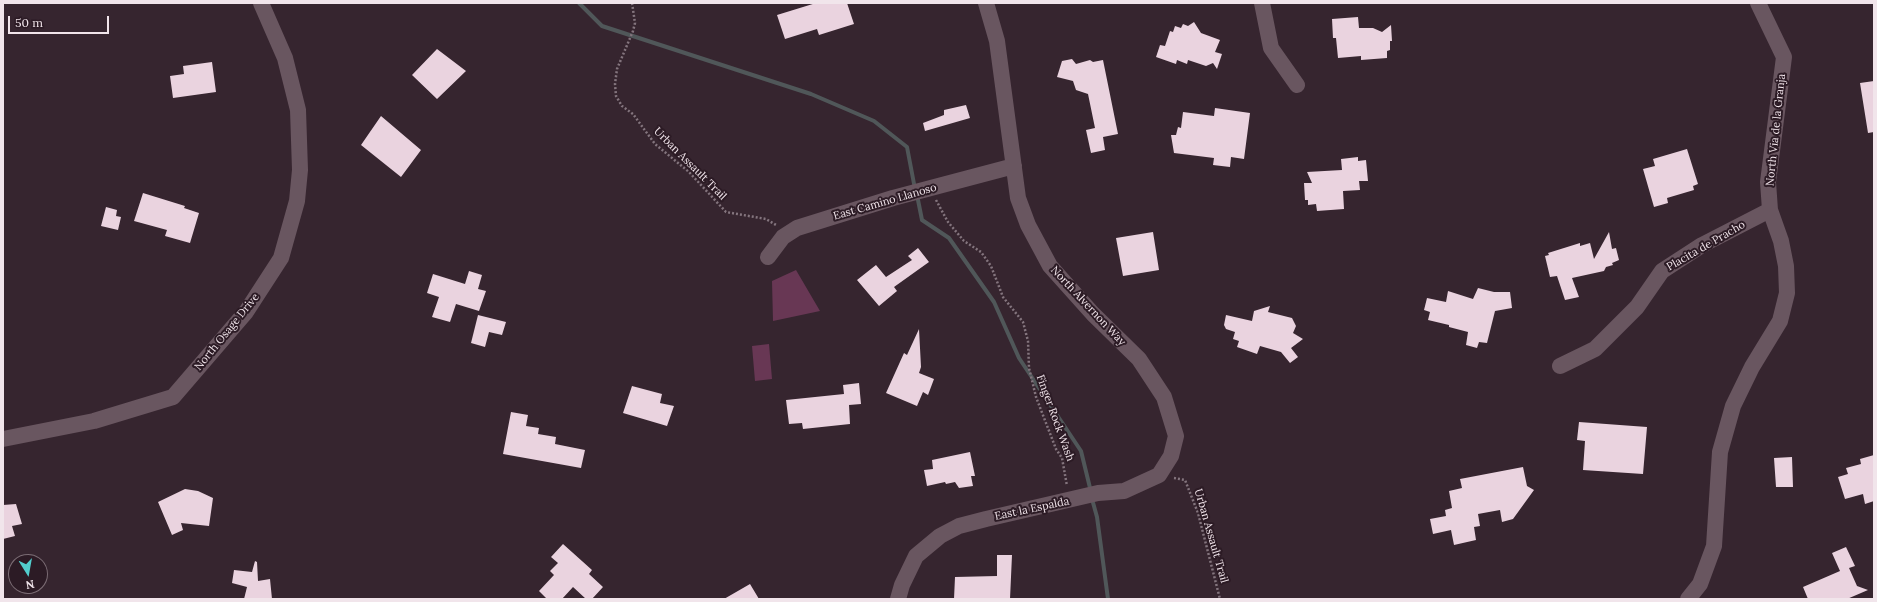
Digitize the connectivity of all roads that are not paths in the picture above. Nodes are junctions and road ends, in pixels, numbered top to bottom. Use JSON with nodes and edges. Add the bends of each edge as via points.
{"nodes":[{"id":1,"x":261,"y":3,"type":"edge"},
{"id":2,"x":986,"y":3,"type":"edge"},
{"id":3,"x":1262,"y":3,"type":"edge"},
{"id":4,"x":1758,"y":3,"type":"edge"},
{"id":5,"x":1297,"y":84,"type":"dead end"},
{"id":6,"x":1014,"y":166,"type":"junction"},
{"id":7,"x":1770,"y":210,"type":"junction"},
{"id":8,"x":768,"y":257,"type":"dead end"},
{"id":9,"x":1560,"y":366,"type":"dead end"},
{"id":10,"x":3,"y":439,"type":"edge"},
{"id":11,"x":1159,"y":475,"type":"joint"},
{"id":12,"x":898,"y":599,"type":"edge"},
{"id":13,"x":1688,"y":599,"type":"edge"}],
"edges":[{"from":1,"to":10,"type":"street","name":"North Osage Drive","via":[[285,58],[298,110],[300,170],[297,201],[281,258],[246,312],[173,397],[94,421]]},
{"from":2,"to":6,"type":"street","name":"North Alvernon Way","via":[[997,41]]},
{"from":3,"to":5,"type":"street","via":[[1271,48]]},
{"from":4,"to":7,"type":"street","name":"North Via de la Granja","via":[[1784,57],[1768,182]]},
{"from":6,"to":8,"type":"street","name":"East Camino Llanoso","via":[[893,198],[797,228],[783,236]]},
{"from":6,"to":11,"type":"street","name":"North Alvernon Way","via":[[1018,198],[1025,218],[1050,266],[1093,314],[1139,359],[1164,397],[1176,436],[1171,456]]},
{"from":7,"to":9,"type":"street","name":"Placita de Pracho","via":[[1702,245],[1662,271],[1637,308],[1595,349]]},
{"from":7,"to":13,"type":"street","name":"North Via de la Granja","via":[[1786,266],[1787,293],[1780,321],[1752,367],[1733,406],[1720,452],[1714,546],[1700,584]]},
{"from":11,"to":12,"type":"street","name":"East la Espalda","via":[[1124,491],[1098,493],[959,526],[940,536],[916,556]]}]}
